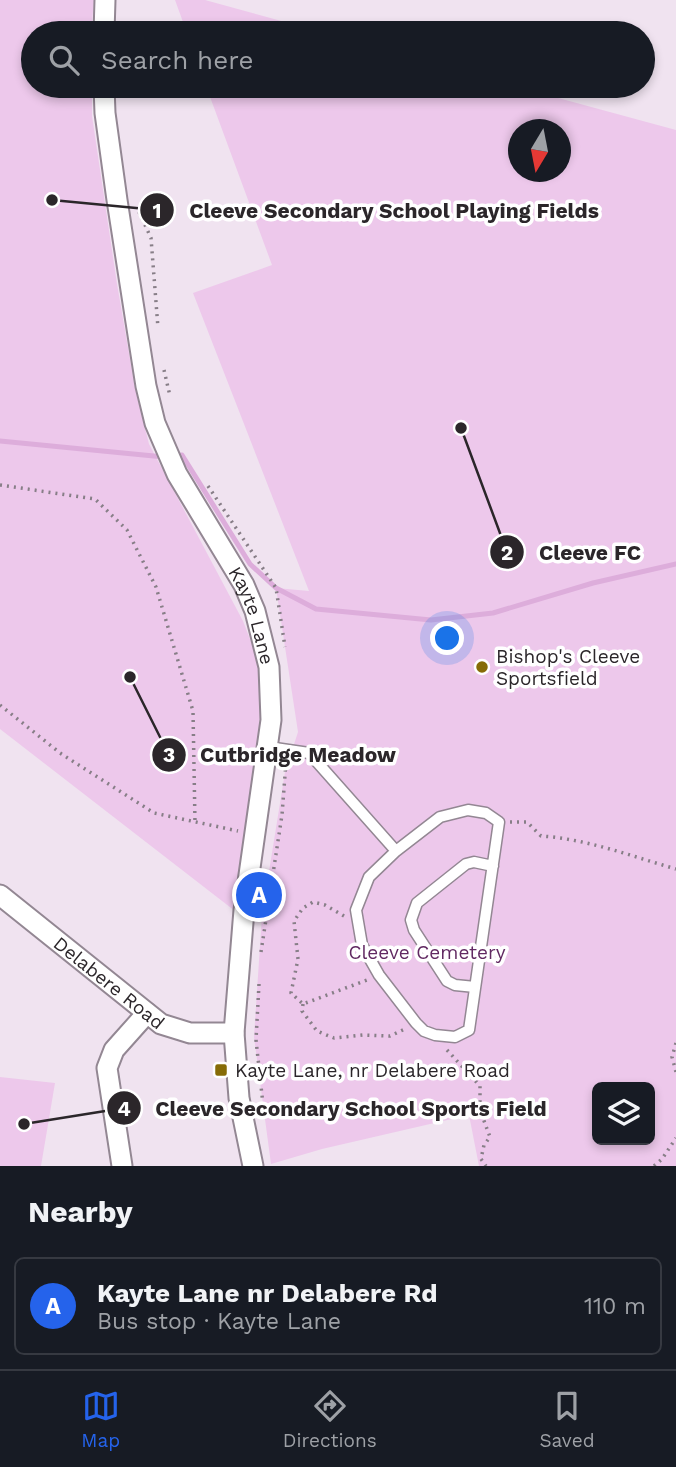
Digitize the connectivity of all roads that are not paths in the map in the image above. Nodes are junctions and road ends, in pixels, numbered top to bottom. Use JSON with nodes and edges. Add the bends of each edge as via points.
{"nodes":[{"id":1,"x":105,"y":0,"type":"edge"},
{"id":2,"x":104,"y":21,"type":"edge"},
{"id":3,"x":104,"y":98,"type":"edge"},
{"id":4,"x":277,"y":748,"type":"junction"},
{"id":5,"x":396,"y":851,"type":"junction"},
{"id":6,"x":493,"y":866,"type":"junction"},
{"id":7,"x":0,"y":895,"type":"edge"},
{"id":8,"x":475,"y":987,"type":"junction"},
{"id":9,"x":148,"y":1013,"type":"junction"},
{"id":10,"x":234,"y":1033,"type":"junction"},
{"id":11,"x":122,"y":1166,"type":"edge"},
{"id":12,"x":253,"y":1166,"type":"edge"}],
"edges":[{"from":1,"to":2,"type":"street"},
{"from":3,"to":4,"type":"street","name":"Kayte Lane","via":[[155,423],[177,474],[244,585],[263,639]]},
{"from":4,"to":5,"type":"lane","via":[[309,753]]},
{"from":4,"to":10,"type":"street","name":"Kayte Lane","via":[[244,910]]},
{"from":5,"to":6,"type":"lane","via":[[439,817],[468,810],[486,813],[499,822]]},
{"from":5,"to":8,"type":"lane","via":[[369,877],[356,909],[362,945],[379,975],[416,1023],[435,1035],[455,1037],[469,1030]]},
{"from":6,"to":8,"type":"lane"},
{"from":6,"to":8,"type":"lane","via":[[466,864],[417,903],[411,920],[447,981]]},
{"from":7,"to":9,"type":"street","name":"Delabere Road"},
{"from":9,"to":10,"type":"street","name":"Delabere Road","via":[[175,1030]]},
{"from":9,"to":11,"type":"street","via":[[114,1050],[107,1068]]},
{"from":10,"to":12,"type":"street","name":"Kayte Lane","via":[[239,1098]]}]}
